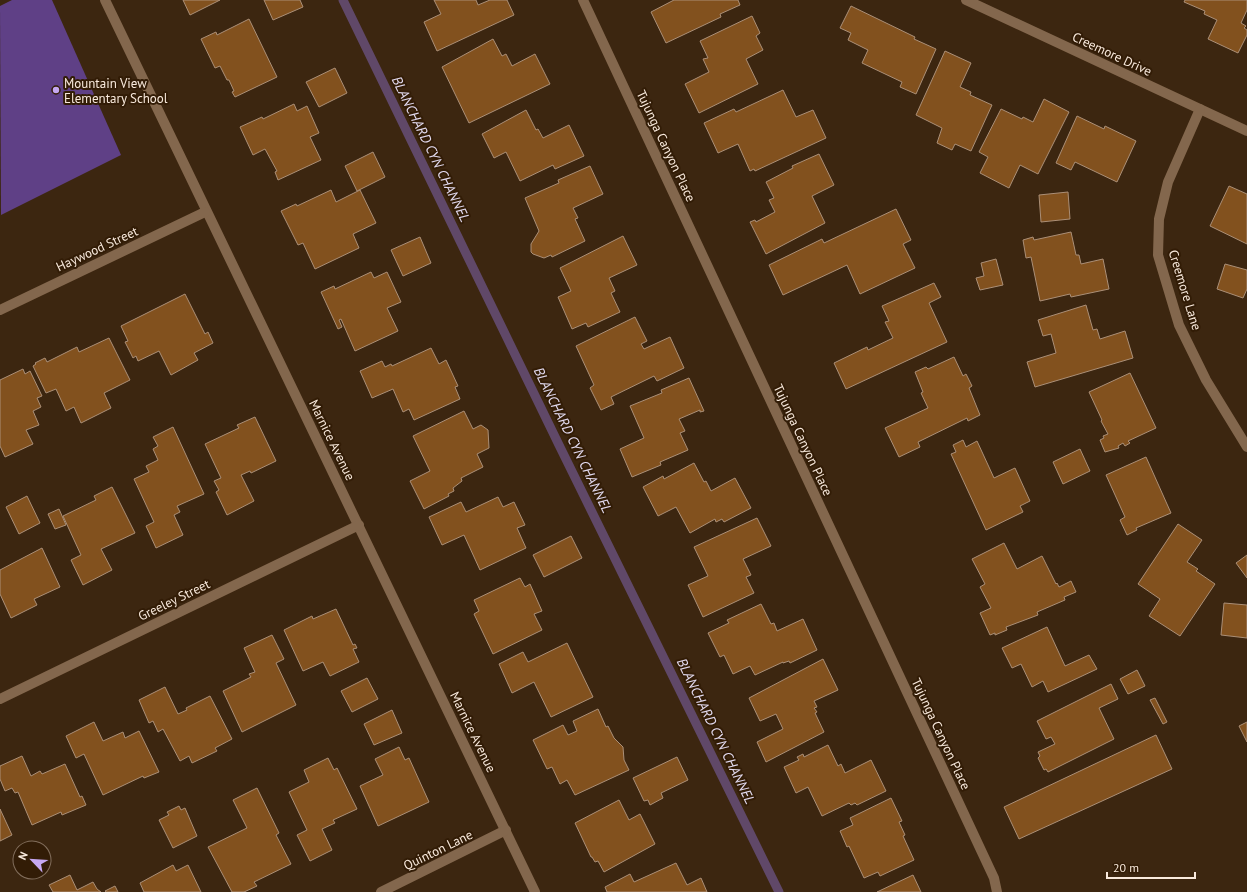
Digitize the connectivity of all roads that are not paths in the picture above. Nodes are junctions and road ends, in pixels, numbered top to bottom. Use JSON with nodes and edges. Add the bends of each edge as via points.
{"nodes":[{"id":1,"x":105,"y":0,"type":"edge"},
{"id":2,"x":584,"y":0,"type":"edge"},
{"id":3,"x":966,"y":0,"type":"edge"},
{"id":4,"x":1200,"y":109,"type":"junction"},
{"id":5,"x":1247,"y":131,"type":"edge"},
{"id":6,"x":205,"y":212,"type":"junction"},
{"id":7,"x":0,"y":310,"type":"edge"},
{"id":8,"x":1247,"y":447,"type":"edge"},
{"id":9,"x":359,"y":525,"type":"junction"},
{"id":10,"x":0,"y":699,"type":"edge"},
{"id":11,"x":506,"y":830,"type":"junction"},
{"id":12,"x":381,"y":892,"type":"edge"},
{"id":13,"x":535,"y":892,"type":"edge"},
{"id":14,"x":997,"y":892,"type":"edge"}],
"edges":[{"from":1,"to":6,"type":"street","name":"Marnice Avenue"},
{"from":2,"to":14,"type":"street","name":"Tujunga Canyon Place","via":[[994,878]]},
{"from":3,"to":4,"type":"street","name":"Creemore Drive"},
{"from":4,"to":5,"type":"street","name":"Creemore Drive"},
{"from":4,"to":8,"type":"street","name":"Creemore Lane","via":[[1168,182],[1159,219],[1158,255],[1179,325],[1206,380]]},
{"from":6,"to":7,"type":"street","name":"Haywood Street"},
{"from":6,"to":9,"type":"street","name":"Marnice Avenue"},
{"from":9,"to":10,"type":"street","name":"Greeley Street"},
{"from":9,"to":11,"type":"street","name":"Marnice Avenue"},
{"from":11,"to":12,"type":"street","name":"Quinton Lane"},
{"from":11,"to":13,"type":"street","name":"Marnice Avenue"}]}
